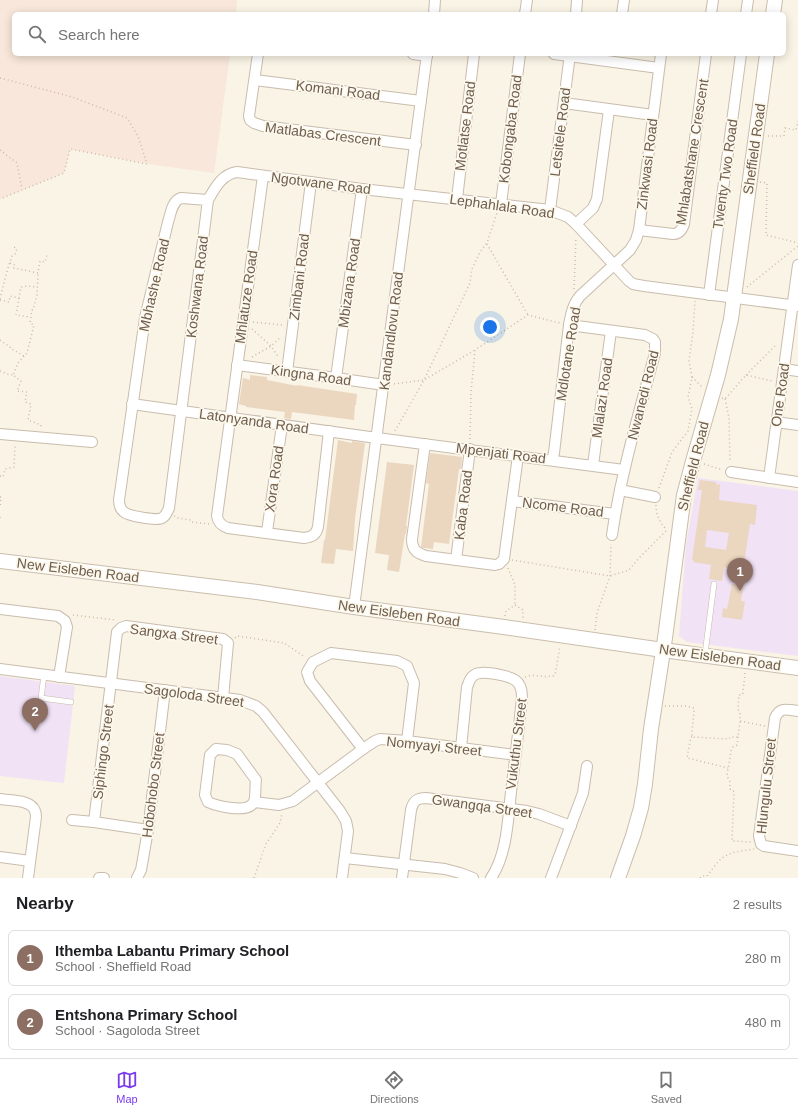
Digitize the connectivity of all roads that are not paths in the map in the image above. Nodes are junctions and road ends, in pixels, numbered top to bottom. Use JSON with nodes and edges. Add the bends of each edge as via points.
{"nodes":[{"id":1,"x":436,"y":0,"type":"edge"},
{"id":2,"x":526,"y":0,"type":"edge"},
{"id":3,"x":577,"y":0,"type":"edge"},
{"id":4,"x":624,"y":0,"type":"edge"},
{"id":5,"x":713,"y":0,"type":"edge"},
{"id":6,"x":748,"y":0,"type":"edge"},
{"id":7,"x":775,"y":0,"type":"edge"},
{"id":8,"x":434,"y":12,"type":"edge"},
{"id":9,"x":525,"y":12,"type":"edge"},
{"id":10,"x":576,"y":12,"type":"edge"},
{"id":11,"x":622,"y":12,"type":"edge"},
{"id":12,"x":712,"y":12,"type":"edge"},
{"id":13,"x":746,"y":12,"type":"edge"},
{"id":14,"x":773,"y":12,"type":"edge"},
{"id":15,"x":258,"y":56,"type":"edge"},
{"id":16,"x":427,"y":56,"type":"edge"},
{"id":17,"x":474,"y":56,"type":"edge"},
{"id":18,"x":520,"y":56,"type":"edge"},
{"id":19,"x":570,"y":56,"type":"edge"},
{"id":20,"x":585,"y":56,"type":"edge"},
{"id":21,"x":661,"y":56,"type":"edge"},
{"id":22,"x":706,"y":56,"type":"edge"},
{"id":23,"x":741,"y":56,"type":"edge"},
{"id":24,"x":767,"y":56,"type":"edge"},
{"id":25,"x":616,"y":58,"type":"edge"},
{"id":26,"x":659,"y":68,"type":"junction"},
{"id":27,"x":255,"y":80,"type":"junction"},
{"id":28,"x":421,"y":101,"type":"junction"},
{"id":29,"x":564,"y":103,"type":"junction"},
{"id":30,"x":609,"y":110,"type":"junction"},
{"id":31,"x":653,"y":115,"type":"junction"},
{"id":32,"x":416,"y":145,"type":"junction"},
{"id":33,"x":232,"y":173,"type":"joint"},
{"id":34,"x":263,"y":176,"type":"junction"},
{"id":35,"x":311,"y":182,"type":"junction"},
{"id":36,"x":362,"y":189,"type":"junction"},
{"id":37,"x":409,"y":194,"type":"junction"},
{"id":38,"x":456,"y":199,"type":"junction"},
{"id":39,"x":208,"y":200,"type":"junction"},
{"id":40,"x":501,"y":204,"type":"junction"},
{"id":41,"x":550,"y":210,"type":"junction"},
{"id":42,"x":576,"y":224,"type":"junction"},
{"id":43,"x":639,"y":230,"type":"junction"},
{"id":44,"x":614,"y":265,"type":"junction"},
{"id":45,"x":798,"y":265,"type":"edge"},
{"id":46,"x":709,"y":295,"type":"junction"},
{"id":47,"x":733,"y":298,"type":"junction"},
{"id":48,"x":795,"y":306,"type":"edge"},
{"id":49,"x":569,"y":325,"type":"junction"},
{"id":50,"x":611,"y":331,"type":"junction"},
{"id":51,"x":237,"y":366,"type":"junction"},
{"id":52,"x":784,"y":369,"type":"junction"},
{"id":53,"x":798,"y":371,"type":"edge"},
{"id":54,"x":288,"y":372,"type":"junction"},
{"id":55,"x":336,"y":378,"type":"junction"},
{"id":56,"x":384,"y":385,"type":"junction"},
{"id":57,"x":132,"y":404,"type":"junction"},
{"id":58,"x":181,"y":410,"type":"junction"},
{"id":59,"x":231,"y":418,"type":"junction"},
{"id":60,"x":776,"y":422,"type":"junction"},
{"id":61,"x":282,"y":425,"type":"junction"},
{"id":62,"x":798,"y":425,"type":"edge"},
{"id":63,"x":329,"y":431,"type":"junction"},
{"id":64,"x":0,"y":434,"type":"edge"},
{"id":65,"x":377,"y":438,"type":"junction"},
{"id":66,"x":92,"y":442,"type":"dead end"},
{"id":67,"x":425,"y":444,"type":"junction"},
{"id":68,"x":470,"y":449,"type":"junction"},
{"id":69,"x":518,"y":456,"type":"junction"},
{"id":70,"x":552,"y":460,"type":"junction"},
{"id":71,"x":593,"y":465,"type":"junction"},
{"id":72,"x":624,"y":470,"type":"junction"},
{"id":73,"x":731,"y":472,"type":"road end"},
{"id":74,"x":769,"y":478,"type":"junction"},
{"id":75,"x":798,"y":482,"type":"edge"},
{"id":76,"x":620,"y":490,"type":"junction"},
{"id":77,"x":655,"y":497,"type":"road end"},
{"id":78,"x":512,"y":501,"type":"junction"},
{"id":79,"x":167,"y":513,"type":"joint"},
{"id":80,"x":615,"y":514,"type":"junction"},
{"id":81,"x":267,"y":532,"type":"junction"},
{"id":82,"x":612,"y":535,"type":"road end"},
{"id":83,"x":456,"y":560,"type":"junction"},
{"id":84,"x":0,"y":561,"type":"edge"},
{"id":85,"x":714,"y":584,"type":"dead end"},
{"id":86,"x":354,"y":607,"type":"junction"},
{"id":87,"x":0,"y":609,"type":"edge"},
{"id":88,"x":663,"y":650,"type":"junction"},
{"id":89,"x":705,"y":655,"type":"junction"},
{"id":90,"x":798,"y":668,"type":"edge"},
{"id":91,"x":0,"y":669,"type":"edge"},
{"id":92,"x":44,"y":675,"type":"junction"},
{"id":93,"x":59,"y":677,"type":"junction"},
{"id":94,"x":111,"y":683,"type":"junction"},
{"id":95,"x":165,"y":690,"type":"junction"},
{"id":96,"x":223,"y":698,"type":"junction"},
{"id":97,"x":71,"y":702,"type":"dead end"},
{"id":98,"x":798,"y":711,"type":"edge"},
{"id":99,"x":407,"y":741,"type":"junction"},
{"id":100,"x":461,"y":748,"type":"junction"},
{"id":101,"x":362,"y":749,"type":"junction"},
{"id":102,"x":516,"y":755,"type":"junction"},
{"id":103,"x":587,"y":766,"type":"dead end"},
{"id":104,"x":318,"y":783,"type":"junction"},
{"id":105,"x":0,"y":799,"type":"edge"},
{"id":106,"x":254,"y":802,"type":"junction"},
{"id":107,"x":509,"y":808,"type":"junction"},
{"id":108,"x":72,"y":820,"type":"dead end"},
{"id":109,"x":94,"y":822,"type":"junction"},
{"id":110,"x":571,"y":826,"type":"junction"},
{"id":111,"x":148,"y":830,"type":"junction"},
{"id":112,"x":798,"y":851,"type":"edge"},
{"id":113,"x":0,"y":857,"type":"edge"},
{"id":114,"x":345,"y":858,"type":"junction"},
{"id":115,"x":30,"y":861,"type":"junction"},
{"id":116,"x":404,"y":864,"type":"junction"},
{"id":117,"x":28,"y":878,"type":"edge"},
{"id":118,"x":99,"y":878,"type":"edge"},
{"id":119,"x":104,"y":878,"type":"edge"},
{"id":120,"x":137,"y":878,"type":"edge"},
{"id":121,"x":342,"y":878,"type":"edge"},
{"id":122,"x":402,"y":878,"type":"edge"},
{"id":123,"x":473,"y":878,"type":"edge"},
{"id":124,"x":491,"y":878,"type":"edge"},
{"id":125,"x":551,"y":878,"type":"edge"},
{"id":126,"x":618,"y":878,"type":"edge"}],
"edges":[{"from":1,"to":8,"type":"street"},
{"from":2,"to":9,"type":"street"},
{"from":3,"to":10,"type":"street"},
{"from":4,"to":11,"type":"street"},
{"from":5,"to":12,"type":"street"},
{"from":6,"to":13,"type":"street"},
{"from":7,"to":14,"type":"street"},
{"from":15,"to":27,"type":"street","name":"Matlabas Crescent"},
{"from":16,"to":28,"type":"street","name":"Kandandlovu Road"},
{"from":17,"to":38,"type":"street","name":"Motlatse Road"},
{"from":18,"to":40,"type":"street","name":"Kobongaba Road"},
{"from":19,"to":29,"type":"street","name":"Letsitele Road"},
{"from":20,"to":25,"type":"street"},
{"from":21,"to":26,"type":"street","name":"Zinkwasi Road"},
{"from":22,"to":43,"type":"street","name":"Mhlabatshane Crescent","via":[[683,229],[677,234]]},
{"from":23,"to":46,"type":"street","name":"Twenty Two Road"},
{"from":24,"to":47,"type":"street","name":"Sheffield Road"},
{"from":25,"to":26,"type":"street"},
{"from":26,"to":31,"type":"street","name":"Zinkwasi Road"},
{"from":27,"to":28,"type":"street","name":"Komani Road"},
{"from":27,"to":32,"type":"street","name":"Matlabas Crescent","via":[[249,116],[250,120],[258,125]]},
{"from":28,"to":32,"type":"street","name":"Kandandlovu Road"},
{"from":29,"to":30,"type":"street"},
{"from":29,"to":41,"type":"street","name":"Letsitele Road"},
{"from":30,"to":31,"type":"street"},
{"from":30,"to":42,"type":"street","via":[[597,199]]},
{"from":31,"to":43,"type":"street","name":"Zinkwasi Road"},
{"from":32,"to":37,"type":"street","name":"Kandandlovu Road"},
{"from":33,"to":34,"type":"street","name":"Ngotwane Road"},
{"from":33,"to":39,"type":"street","name":"Koshwana Road","via":[[224,177]]},
{"from":34,"to":35,"type":"street","name":"Ngotwane Road"},
{"from":34,"to":51,"type":"street","name":"Mhlatuze Road"},
{"from":35,"to":36,"type":"street","name":"Ngotwane Road"},
{"from":35,"to":54,"type":"street","name":"Zimbani Road"},
{"from":36,"to":37,"type":"street","name":"Ngotwane Road"},
{"from":36,"to":55,"type":"street","name":"Mbizana Road"},
{"from":37,"to":38,"type":"street","name":"Lephahlala Road"},
{"from":37,"to":56,"type":"street","name":"Kandandlovu Road"},
{"from":38,"to":40,"type":"street","name":"Lephahlala Road"},
{"from":39,"to":57,"type":"street","name":"Mbhashe Road","via":[[181,198],[172,207],[145,318]]},
{"from":39,"to":58,"type":"street","name":"Koshwana Road"},
{"from":40,"to":41,"type":"street","name":"Lephahlala Road"},
{"from":41,"to":42,"type":"street","name":"Lephahlala Road","via":[[561,213]]},
{"from":42,"to":44,"type":"street","name":"Lephahlala Road"},
{"from":43,"to":44,"type":"street","name":"Zinkwasi Road","via":[[634,245]]},
{"from":44,"to":46,"type":"street","name":"Lephahlala Road","via":[[629,281],[637,285]]},
{"from":44,"to":49,"type":"street","name":"Mdlotane Road","via":[[576,300]]},
{"from":45,"to":48,"type":"street","name":"One Road"},
{"from":46,"to":47,"type":"street","name":"Lephahlala Road"},
{"from":47,"to":48,"type":"street","name":"Lephahlala Road"},
{"from":47,"to":88,"type":"street","name":"Sheffield Road","via":[[718,398],[693,461],[684,495]]},
{"from":48,"to":52,"type":"street","name":"One Road"},
{"from":49,"to":50,"type":"street","name":"Nwanedi Road"},
{"from":49,"to":70,"type":"street","name":"Mdlotane Road"},
{"from":50,"to":71,"type":"street","name":"Mlalazi Road"},
{"from":50,"to":72,"type":"street","name":"Nwanedi Road","via":[[644,335],[655,342],[656,346]]},
{"from":51,"to":54,"type":"street","name":"Kingna Road"},
{"from":51,"to":59,"type":"street","name":"Mhlatuze Road"},
{"from":52,"to":53,"type":"street"},
{"from":52,"to":60,"type":"street","name":"One Road"},
{"from":54,"to":55,"type":"street","name":"Kingna Road"},
{"from":55,"to":56,"type":"street","name":"Kingna Road"},
{"from":56,"to":65,"type":"street","name":"Kandandlovu Road"},
{"from":57,"to":58,"type":"street","name":"Latonyanda Road"},
{"from":57,"to":79,"type":"street","name":"Mbhashe Road","via":[[120,508],[131,515],[157,520]]},
{"from":58,"to":59,"type":"street","name":"Latonyanda Road"},
{"from":58,"to":79,"type":"street","name":"Koshwana Road"},
{"from":59,"to":61,"type":"street","name":"Latonyanda Road"},
{"from":59,"to":81,"type":"street","name":"Mhlatuze Road","via":[[217,516],[219,522],[228,528]]},
{"from":60,"to":62,"type":"street"},
{"from":60,"to":74,"type":"street","name":"One Road"},
{"from":61,"to":63,"type":"street","name":"Latonyanda Road"},
{"from":61,"to":81,"type":"street","name":"Xora Road"},
{"from":63,"to":65,"type":"street","name":"Latonyanda Road"},
{"from":63,"to":81,"type":"street","via":[[317,532],[304,538]]},
{"from":64,"to":66,"type":"street"},
{"from":65,"to":67,"type":"street","name":"Mpenjati Road"},
{"from":65,"to":86,"type":"street","name":"Kandandlovu Road"},
{"from":67,"to":68,"type":"street","name":"Mpenjati Road"},
{"from":67,"to":83,"type":"street","via":[[412,545],[414,551],[419,554]]},
{"from":68,"to":69,"type":"street","name":"Mpenjati Road"},
{"from":68,"to":83,"type":"street","name":"Kaba Road"},
{"from":69,"to":70,"type":"street","name":"Mpenjati Road"},
{"from":69,"to":78,"type":"street"},
{"from":70,"to":71,"type":"street","name":"Mpenjati Road"},
{"from":71,"to":72,"type":"street","name":"Mpenjati Road"},
{"from":72,"to":76,"type":"street","name":"Nwanedi Road"},
{"from":73,"to":74,"type":"street"},
{"from":74,"to":75,"type":"street"},
{"from":76,"to":77,"type":"street"},
{"from":76,"to":80,"type":"street","name":"Nwanedi Road"},
{"from":78,"to":80,"type":"street","name":"Ncome Road"},
{"from":78,"to":83,"type":"street","via":[[504,559],[494,565]]},
{"from":80,"to":82,"type":"street","name":"Nwanedi Road"},
{"from":84,"to":86,"type":"street","name":"New Eisleben Road","via":[[257,592]]},
{"from":85,"to":89,"type":"lane"},
{"from":86,"to":88,"type":"street","name":"New Eisleben Road"},
{"from":87,"to":93,"type":"street","via":[[58,616],[65,620],[67,628]]},
{"from":88,"to":89,"type":"street","name":"New Eisleben Road"},
{"from":88,"to":126,"type":"street","name":"Sheffield Road","via":[[645,784],[633,836]]},
{"from":89,"to":90,"type":"street","name":"New Eisleben Road"},
{"from":91,"to":92,"type":"street","name":"Sagoloda Street"},
{"from":92,"to":93,"type":"street","name":"Sagoloda Street"},
{"from":92,"to":97,"type":"lane","via":[[41,698]]},
{"from":93,"to":94,"type":"street","name":"Sagoloda Street"},
{"from":94,"to":95,"type":"street","name":"Sagoloda Street"},
{"from":94,"to":96,"type":"street","name":"Sangxa Street","via":[[118,632],[126,626],[223,639],[228,643]]},
{"from":94,"to":109,"type":"street","name":"Siphingo Street"},
{"from":95,"to":96,"type":"street","name":"Sagoloda Street"},
{"from":95,"to":111,"type":"street","name":"Hobohobo Street"},
{"from":96,"to":104,"type":"street","name":"Sagoloda Street","via":[[240,700],[256,706],[263,712]]},
{"from":98,"to":112,"type":"street","name":"Hlungulu Street","via":[[778,712],[774,718],[758,844],[769,848]]},
{"from":99,"to":100,"type":"street","name":"Nomyayi Street"},
{"from":99,"to":101,"type":"street","name":"Nomyayi Street","via":[[380,739]]},
{"from":99,"to":101,"type":"street","via":[[414,683],[407,666],[397,661],[331,653],[313,662],[307,672],[310,681]]},
{"from":100,"to":102,"type":"street","name":"Nomyayi Street"},
{"from":100,"to":102,"type":"street","name":"Vukuthu Street","via":[[467,687],[469,680],[481,673],[511,678],[522,690]]},
{"from":101,"to":104,"type":"street","name":"Nomyayi Street"},
{"from":102,"to":107,"type":"street","name":"Vukuthu Street"},
{"from":103,"to":110,"type":"street","via":[[583,794]]},
{"from":104,"to":106,"type":"street","name":"Nomyayi Street","via":[[293,801],[279,804]]},
{"from":104,"to":114,"type":"street","name":"Sagoloda Street","via":[[346,821],[348,831]]},
{"from":105,"to":115,"type":"street","via":[[28,804],[35,811]]},
{"from":106,"to":106,"type":"street","via":[[242,809],[215,806],[208,802],[205,795],[210,755],[216,749],[237,754],[256,780]]},
{"from":107,"to":110,"type":"street","name":"Gwangqa Street","via":[[539,814]]},
{"from":107,"to":116,"type":"street","name":"Gwangqa Street","via":[[418,799],[411,810]]},
{"from":107,"to":124,"type":"street","via":[[504,846]]},
{"from":108,"to":109,"type":"street"},
{"from":109,"to":111,"type":"street"},
{"from":110,"to":125,"type":"street"},
{"from":111,"to":120,"type":"street","name":"Hobohobo Street","via":[[141,870]]},
{"from":113,"to":115,"type":"street"},
{"from":114,"to":116,"type":"street"},
{"from":114,"to":121,"type":"street","name":"Sagoloda Street"},
{"from":115,"to":117,"type":"street"},
{"from":116,"to":122,"type":"street","name":"Gwangqa Street"},
{"from":116,"to":123,"type":"street","via":[[452,870]]},
{"from":118,"to":119,"type":"street"}]}
